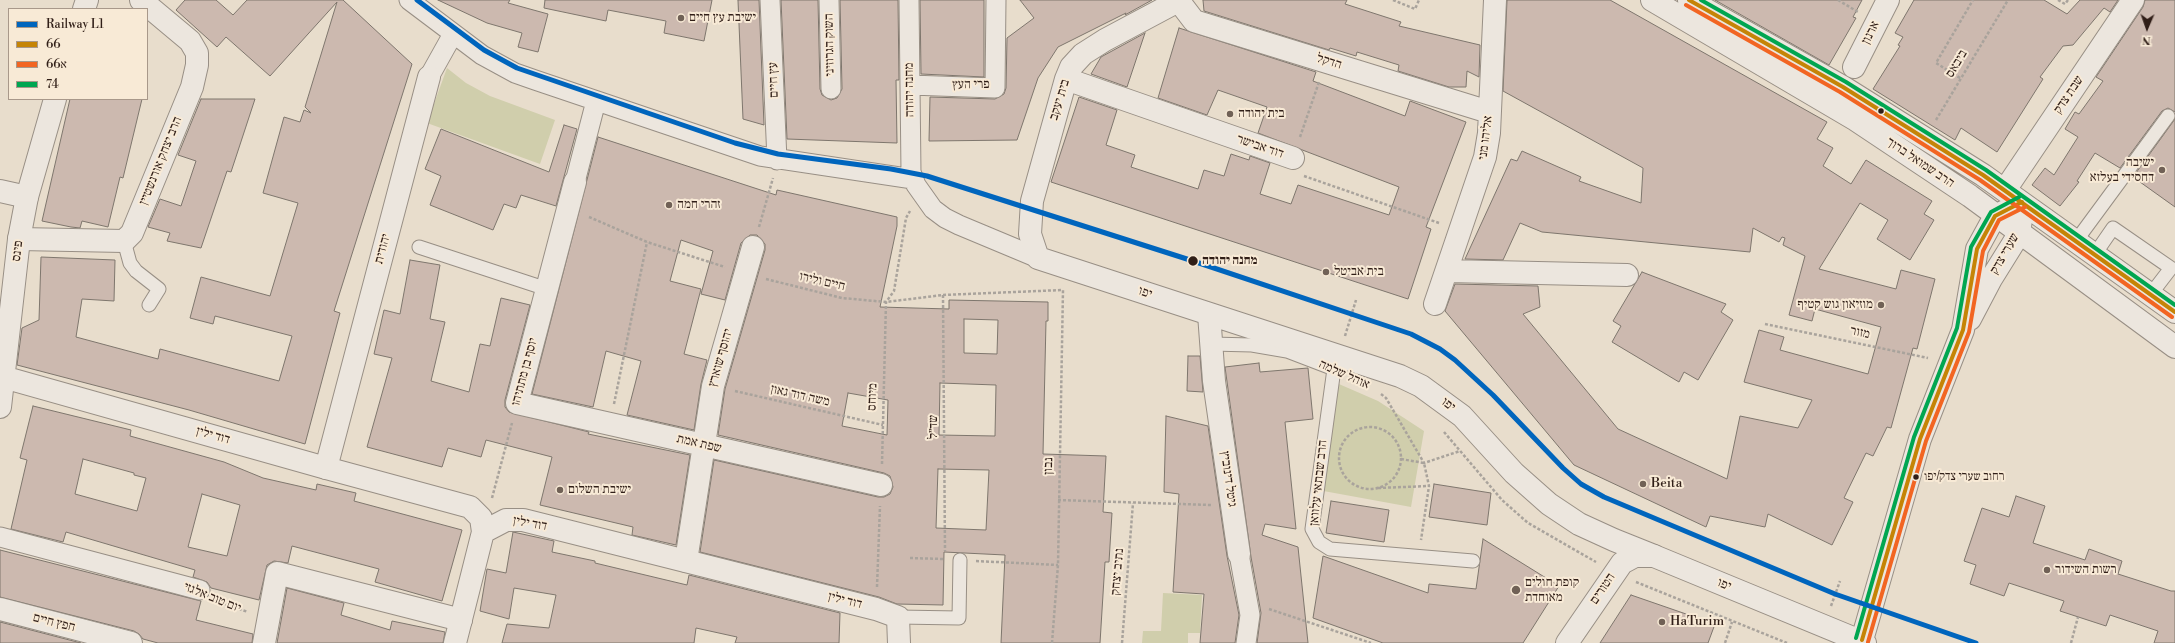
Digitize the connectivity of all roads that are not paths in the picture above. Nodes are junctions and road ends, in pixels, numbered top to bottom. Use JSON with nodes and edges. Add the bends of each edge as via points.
{"nodes":[{"id":1,"x":141,"y":0,"type":"edge"},
{"id":2,"x":409,"y":0,"type":"edge"},
{"id":3,"x":770,"y":0,"type":"edge"},
{"id":4,"x":829,"y":0,"type":"edge"},
{"id":5,"x":909,"y":0,"type":"edge"},
{"id":6,"x":996,"y":0,"type":"edge"},
{"id":7,"x":1179,"y":0,"type":"edge"},
{"id":8,"x":1496,"y":0,"type":"edge"},
{"id":9,"x":1652,"y":0,"type":"edge"},
{"id":10,"x":1689,"y":0,"type":"edge"},
{"id":11,"x":1888,"y":0,"type":"edge"},
{"id":12,"x":2133,"y":0,"type":"edge"},
{"id":13,"x":453,"y":34,"type":"junction"},
{"id":14,"x":1854,"y":67,"type":"dead end"},
{"id":15,"x":428,"y":77,"type":"joint"},
{"id":16,"x":1066,"y":78,"type":"junction"},
{"id":17,"x":910,"y":84,"type":"junction"},
{"id":18,"x":831,"y":89,"type":"dead end"},
{"id":19,"x":55,"y":100,"type":"edge"},
{"id":20,"x":596,"y":101,"type":"junction"},
{"id":21,"x":1489,"y":112,"type":"junction"},
{"id":22,"x":2168,"y":116,"type":"dead end"},
{"id":23,"x":1293,"y":158,"type":"road end"},
{"id":24,"x":777,"y":160,"type":"junction"},
{"id":25,"x":575,"y":182,"type":"joint"},
{"id":26,"x":918,"y":186,"type":"junction"},
{"id":27,"x":0,"y":191,"type":"edge"},
{"id":28,"x":2014,"y":196,"type":"junction"},
{"id":29,"x":27,"y":197,"type":"junction"},
{"id":30,"x":1995,"y":216,"type":"junction"},
{"id":31,"x":2019,"y":234,"type":"junction"},
{"id":32,"x":20,"y":239,"type":"junction"},
{"id":33,"x":124,"y":241,"type":"junction"},
{"id":34,"x":2076,"y":241,"type":"junction"},
{"id":35,"x":419,"y":247,"type":"dead end"},
{"id":36,"x":753,"y":247,"type":"road end"},
{"id":37,"x":2095,"y":254,"type":"junction"},
{"id":38,"x":1038,"y":258,"type":"junction"},
{"id":39,"x":1448,"y":271,"type":"junction"},
{"id":40,"x":1627,"y":275,"type":"dead end"},
{"id":41,"x":547,"y":289,"type":"junction"},
{"id":42,"x":2151,"y":294,"type":"junction"},
{"id":43,"x":1435,"y":304,"type":"dead end"},
{"id":44,"x":149,"y":305,"type":"dead end"},
{"id":45,"x":2175,"y":312,"type":"edge"},
{"id":46,"x":1209,"y":314,"type":"junction"},
{"id":47,"x":1963,"y":330,"type":"junction"},
{"id":48,"x":1211,"y":344,"type":"junction"},
{"id":49,"x":2175,"y":347,"type":"edge"},
{"id":50,"x":1334,"y":368,"type":"joint"},
{"id":51,"x":2,"y":375,"type":"edge"},
{"id":52,"x":517,"y":403,"type":"joint"},
{"id":53,"x":0,"y":407,"type":"edge"},
{"id":54,"x":702,"y":445,"type":"junction"},
{"id":55,"x":326,"y":468,"type":"junction"},
{"id":56,"x":881,"y":485,"type":"road end"},
{"id":57,"x":483,"y":532,"type":"junction"},
{"id":58,"x":0,"y":537,"type":"edge"},
{"id":59,"x":1240,"y":554,"type":"joint"},
{"id":60,"x":1654,"y":556,"type":"junction"},
{"id":61,"x":960,"y":560,"type":"road end"},
{"id":62,"x":1473,"y":561,"type":"dead end"},
{"id":63,"x":686,"y":562,"type":"junction"},
{"id":64,"x":200,"y":590,"type":"road end"},
{"id":65,"x":0,"y":609,"type":"edge"},
{"id":66,"x":898,"y":617,"type":"junction"},
{"id":67,"x":461,"y":620,"type":"junction"},
{"id":68,"x":1868,"y":642,"type":"edge"},
{"id":69,"x":131,"y":643,"type":"edge"},
{"id":70,"x":264,"y":643,"type":"edge"},
{"id":71,"x":455,"y":643,"type":"edge"},
{"id":72,"x":899,"y":643,"type":"edge"},
{"id":73,"x":1246,"y":643,"type":"edge"},
{"id":74,"x":1567,"y":643,"type":"edge"}],
"edges":[{"from":1,"to":33,"type":"street","name":"הרב יצחק אורנשטיין","via":[[190,42],[197,53],[198,65],[192,87],[132,233]]},
{"from":2,"to":13,"type":"street"},
{"from":3,"to":24,"type":"street","name":"עץ חיים"},
{"from":4,"to":18,"type":"street","name":"השוק הגרוזיני"},
{"from":5,"to":17,"type":"street","name":"מחנה יהודה"},
{"from":6,"to":17,"type":"street","name":"פרי העץ","via":[[995,88]]},
{"from":7,"to":16,"type":"street","name":"בית יעקב","via":[[1084,54],[1071,66]]},
{"from":7,"to":21,"type":"street","name":"הדקל","via":[[1194,21]]},
{"from":8,"to":21,"type":"street","name":"אליהו מני"},
{"from":9,"to":30,"type":"street","name":"הרב שמואל ברוך","via":[[1833,106],[1970,196]]},
{"from":10,"to":28,"type":"street","name":"הרב שמואל ברוך","via":[[1843,87]]},
{"from":11,"to":14,"type":"street","name":"ארנון"},
{"from":12,"to":28,"type":"street","name":"שבת צדק"},
{"from":13,"to":15,"type":"street","name":"יהודית"},
{"from":13,"to":20,"type":"street","via":[[515,72]]},
{"from":15,"to":55,"type":"street","name":"יהודית"},
{"from":16,"to":23,"type":"street","name":"דוד אבישר"},
{"from":16,"to":38,"type":"street","name":"בית יעקב","via":[[1032,201],[1030,234]]},
{"from":17,"to":26,"type":"street","name":"מחנה יהודה","via":[[911,172]]},
{"from":19,"to":29,"type":"street","name":"פינס"},
{"from":20,"to":24,"type":"street"},
{"from":20,"to":25,"type":"street","name":"יוסף בן מתתיהו"},
{"from":21,"to":39,"type":"street","name":"אליהו מני","via":[[1485,157]]},
{"from":22,"to":34,"type":"lane"},
{"from":24,"to":26,"type":"street"},
{"from":25,"to":41,"type":"street","name":"יוסף בן מתתיהו"},
{"from":26,"to":38,"type":"street","name":"יפו","via":[[933,209],[959,225]]},
{"from":27,"to":29,"type":"street"},
{"from":28,"to":30,"type":"street"},
{"from":28,"to":31,"type":"street","name":"שערי צדק"},
{"from":28,"to":34,"type":"street","name":"הרב שמואל ברוך"},
{"from":29,"to":32,"type":"street","name":"פינס"},
{"from":30,"to":31,"type":"street","name":"הרב שמואל ברוך"},
{"from":30,"to":47,"type":"street","name":"שערי צדק","via":[[1977,249]]},
{"from":31,"to":47,"type":"street","name":"שערי צדק"},
{"from":31,"to":49,"type":"street","name":"הרב שמואל ברוך"},
{"from":32,"to":33,"type":"street"},
{"from":32,"to":51,"type":"street","name":"פינס"},
{"from":33,"to":44,"type":"lane","via":[[130,263],[136,271],[159,288]]},
{"from":34,"to":37,"type":"street","name":"הרב שמואל ברוך"},
{"from":35,"to":41,"type":"lane"},
{"from":36,"to":54,"type":"street","name":"יהוסף שוארץ","via":[[713,386]]},
{"from":37,"to":42,"type":"street","name":"הרב שמואל ברוך"},
{"from":37,"to":42,"type":"lane","via":[[2113,228],[2171,268]]},
{"from":38,"to":46,"type":"street","name":"יפו"},
{"from":39,"to":40,"type":"street"},
{"from":39,"to":43,"type":"street","name":"אליהו מני"},
{"from":41,"to":52,"type":"street","name":"יוסף בן מתתיהו"},
{"from":42,"to":45,"type":"street","name":"הרב שמואל ברוך"},
{"from":46,"to":48,"type":"street","name":"גיטל דינוביץ"},
{"from":46,"to":60,"type":"street","name":"יפו","via":[[1400,376],[1421,386],[1462,416],[1514,473],[1549,504],[1579,524]]},
{"from":47,"to":68,"type":"street","name":"שערי צדק","via":[[1920,439]]},
{"from":48,"to":50,"type":"lane","name":"אוהל שלמה","via":[[1252,345],[1287,351]]},
{"from":48,"to":59,"type":"street","name":"גיטל דינוביץ","via":[[1214,382]]},
{"from":50,"to":62,"type":"lane","name":"הרב שבתאי עלוואן","via":[[1312,529],[1319,542],[1330,549]]},
{"from":51,"to":53,"type":"street","name":"פינס"},
{"from":51,"to":55,"type":"street","name":"דוד ילין"},
{"from":52,"to":54,"type":"street","name":"שפת אמת"},
{"from":54,"to":56,"type":"street","name":"שפת אמת"},
{"from":54,"to":63,"type":"street","name":"יהוסף שוארץ"},
{"from":55,"to":57,"type":"street","name":"דוד ילין","via":[[463,504],[476,511],[481,518]]},
{"from":57,"to":63,"type":"street","name":"דוד ילין","via":[[506,520],[523,520]]},
{"from":57,"to":67,"type":"street"},
{"from":58,"to":64,"type":"street","name":"יום טוב אלגזי"},
{"from":59,"to":73,"type":"street","name":"גיטל דינוביץ","via":[[1250,615]]},
{"from":60,"to":68,"type":"street","name":"יפו"},
{"from":60,"to":74,"type":"street","name":"הטורים","via":[[1635,556],[1622,563]]},
{"from":61,"to":66,"type":"lane","name":"דוד ילין","via":[[959,618]]},
{"from":63,"to":66,"type":"street","name":"דוד ילין","via":[[876,609]]},
{"from":65,"to":69,"type":"street","name":"חפץ חיים"},
{"from":66,"to":72,"type":"street"},
{"from":67,"to":70,"type":"street","via":[[278,573]]},
{"from":67,"to":71,"type":"street"}]}
